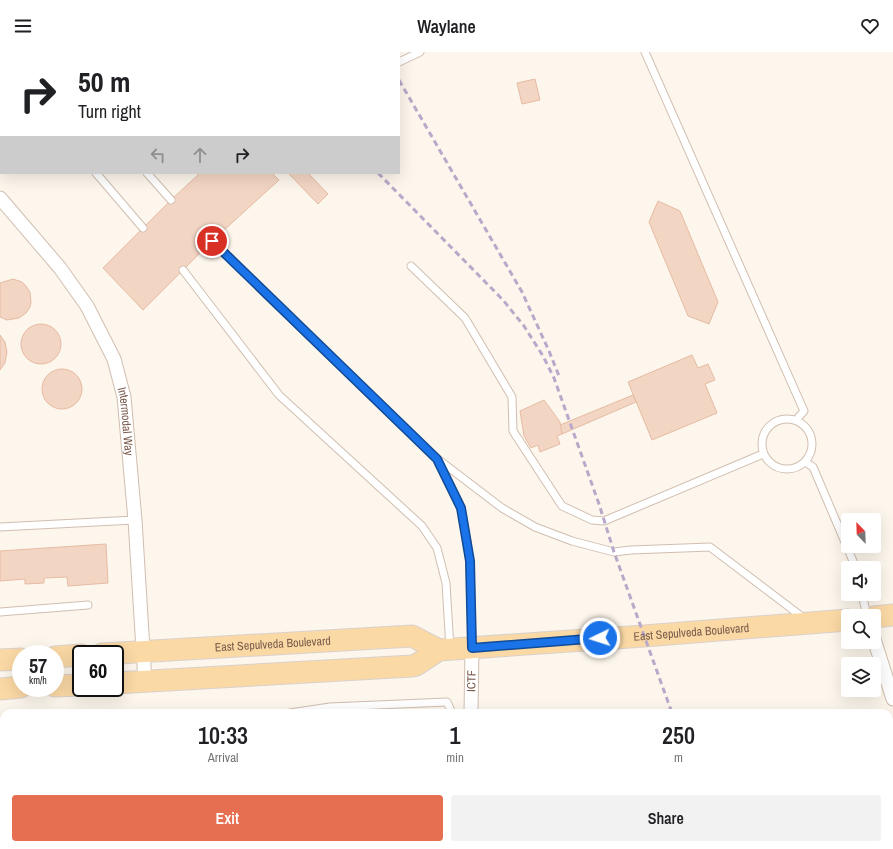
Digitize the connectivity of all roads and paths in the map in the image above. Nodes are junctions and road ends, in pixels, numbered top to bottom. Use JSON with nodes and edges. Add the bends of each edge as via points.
{"nodes":[{"id":1,"x":420,"y":52,"type":"edge"},
{"id":2,"x":645,"y":52,"type":"edge"},
{"id":3,"x":400,"y":62,"type":"edge"},
{"id":4,"x":97,"y":174,"type":"edge"},
{"id":5,"x":147,"y":174,"type":"edge"},
{"id":6,"x":0,"y":198,"type":"edge"},
{"id":7,"x":171,"y":200,"type":"dead end"},
{"id":8,"x":143,"y":228,"type":"dead end"},
{"id":9,"x":212,"y":241,"type":"dead end"},
{"id":10,"x":411,"y":266,"type":"dead end"},
{"id":11,"x":183,"y":270,"type":"dead end"},
{"id":12,"x":796,"y":420,"type":"junction"},
{"id":13,"x":763,"y":454,"type":"junction"},
{"id":14,"x":437,"y":459,"type":"junction"},
{"id":15,"x":805,"y":462,"type":"junction"},
{"id":16,"x":135,"y":520,"type":"junction"},
{"id":17,"x":0,"y":526,"type":"edge"},
{"id":18,"x":853,"y":561,"type":"edge"},
{"id":19,"x":88,"y":605,"type":"dead end"},
{"id":20,"x":0,"y":612,"type":"edge"},
{"id":21,"x":893,"y":615,"type":"edge"},
{"id":22,"x":881,"y":616,"type":"edge"},
{"id":23,"x":841,"y":621,"type":"edge"},
{"id":24,"x":810,"y":623,"type":"junction"},
{"id":25,"x":472,"y":648,"type":"junction"},
{"id":26,"x":877,"y":649,"type":"edge"},
{"id":27,"x":444,"y":650,"type":"junction"},
{"id":28,"x":143,"y":652,"type":"junction"},
{"id":29,"x":124,"y":653,"type":"edge"},
{"id":30,"x":12,"y":659,"type":"edge"},
{"id":31,"x":0,"y":660,"type":"edge"},
{"id":32,"x":145,"y":682,"type":"junction"},
{"id":33,"x":124,"y":683,"type":"edge"},
{"id":34,"x":12,"y":688,"type":"edge"},
{"id":35,"x":0,"y":689,"type":"edge"},
{"id":36,"x":893,"y":699,"type":"edge"},
{"id":37,"x":317,"y":709,"type":"edge"},
{"id":38,"x":450,"y":709,"type":"edge"},
{"id":39,"x":472,"y":709,"type":"edge"}],
"edges":[{"from":1,"to":3,"type":"lane"},
{"from":2,"to":12,"type":"lane","via":[[804,411]]},
{"from":4,"to":8,"type":"lane"},
{"from":5,"to":7,"type":"lane"},
{"from":6,"to":16,"type":"street","name":"Intermodal Way","via":[[60,268],[87,306],[114,359],[124,397]]},
{"from":9,"to":14,"type":"lane"},
{"from":10,"to":13,"type":"lane","via":[[464,318],[512,397],[513,431],[562,506],[592,520],[604,521]]},
{"from":11,"to":27,"type":"lane","via":[[279,395],[422,526],[437,548],[446,582]]},
{"from":12,"to":13,"type":"lane","via":[[779,419],[769,426],[762,437]]},
{"from":12,"to":15,"type":"lane","via":[[804,424],[812,438],[810,455]]},
{"from":13,"to":15,"type":"lane","via":[[774,466],[782,469],[795,468]]},
{"from":14,"to":24,"type":"lane","via":[[502,508],[535,527],[572,541],[614,552],[710,547]]},
{"from":14,"to":25,"type":"lane","via":[[461,508],[470,561]]},
{"from":15,"to":18,"type":"lane","via":[[813,467]]},
{"from":16,"to":17,"type":"lane"},
{"from":16,"to":28,"type":"street","name":"Intermodal Way"},
{"from":19,"to":20,"type":"lane"},
{"from":21,"to":22,"type":"main road"},
{"from":23,"to":24,"type":"main road","name":"East Sepulveda Boulevard"},
{"from":24,"to":25,"type":"main road","name":"East Sepulveda Boulevard"},
{"from":25,"to":27,"type":"main road","name":"East Sepulveda Boulevard"},
{"from":25,"to":39,"type":"street","name":"ICTF"},
{"from":26,"to":36,"type":"street"},
{"from":27,"to":28,"type":"main road","name":"East Sepulveda Boulevard","via":[[412,636]]},
{"from":27,"to":32,"type":"main road","via":[[416,665]]},
{"from":28,"to":29,"type":"main road","name":"East Sepulveda Boulevard"},
{"from":28,"to":32,"type":"street","name":"Intermodal Way"},
{"from":30,"to":31,"type":"main road"},
{"from":32,"to":33,"type":"main road"},
{"from":34,"to":35,"type":"main road"},
{"from":37,"to":38,"type":"lane","via":[[447,702]]}]}
